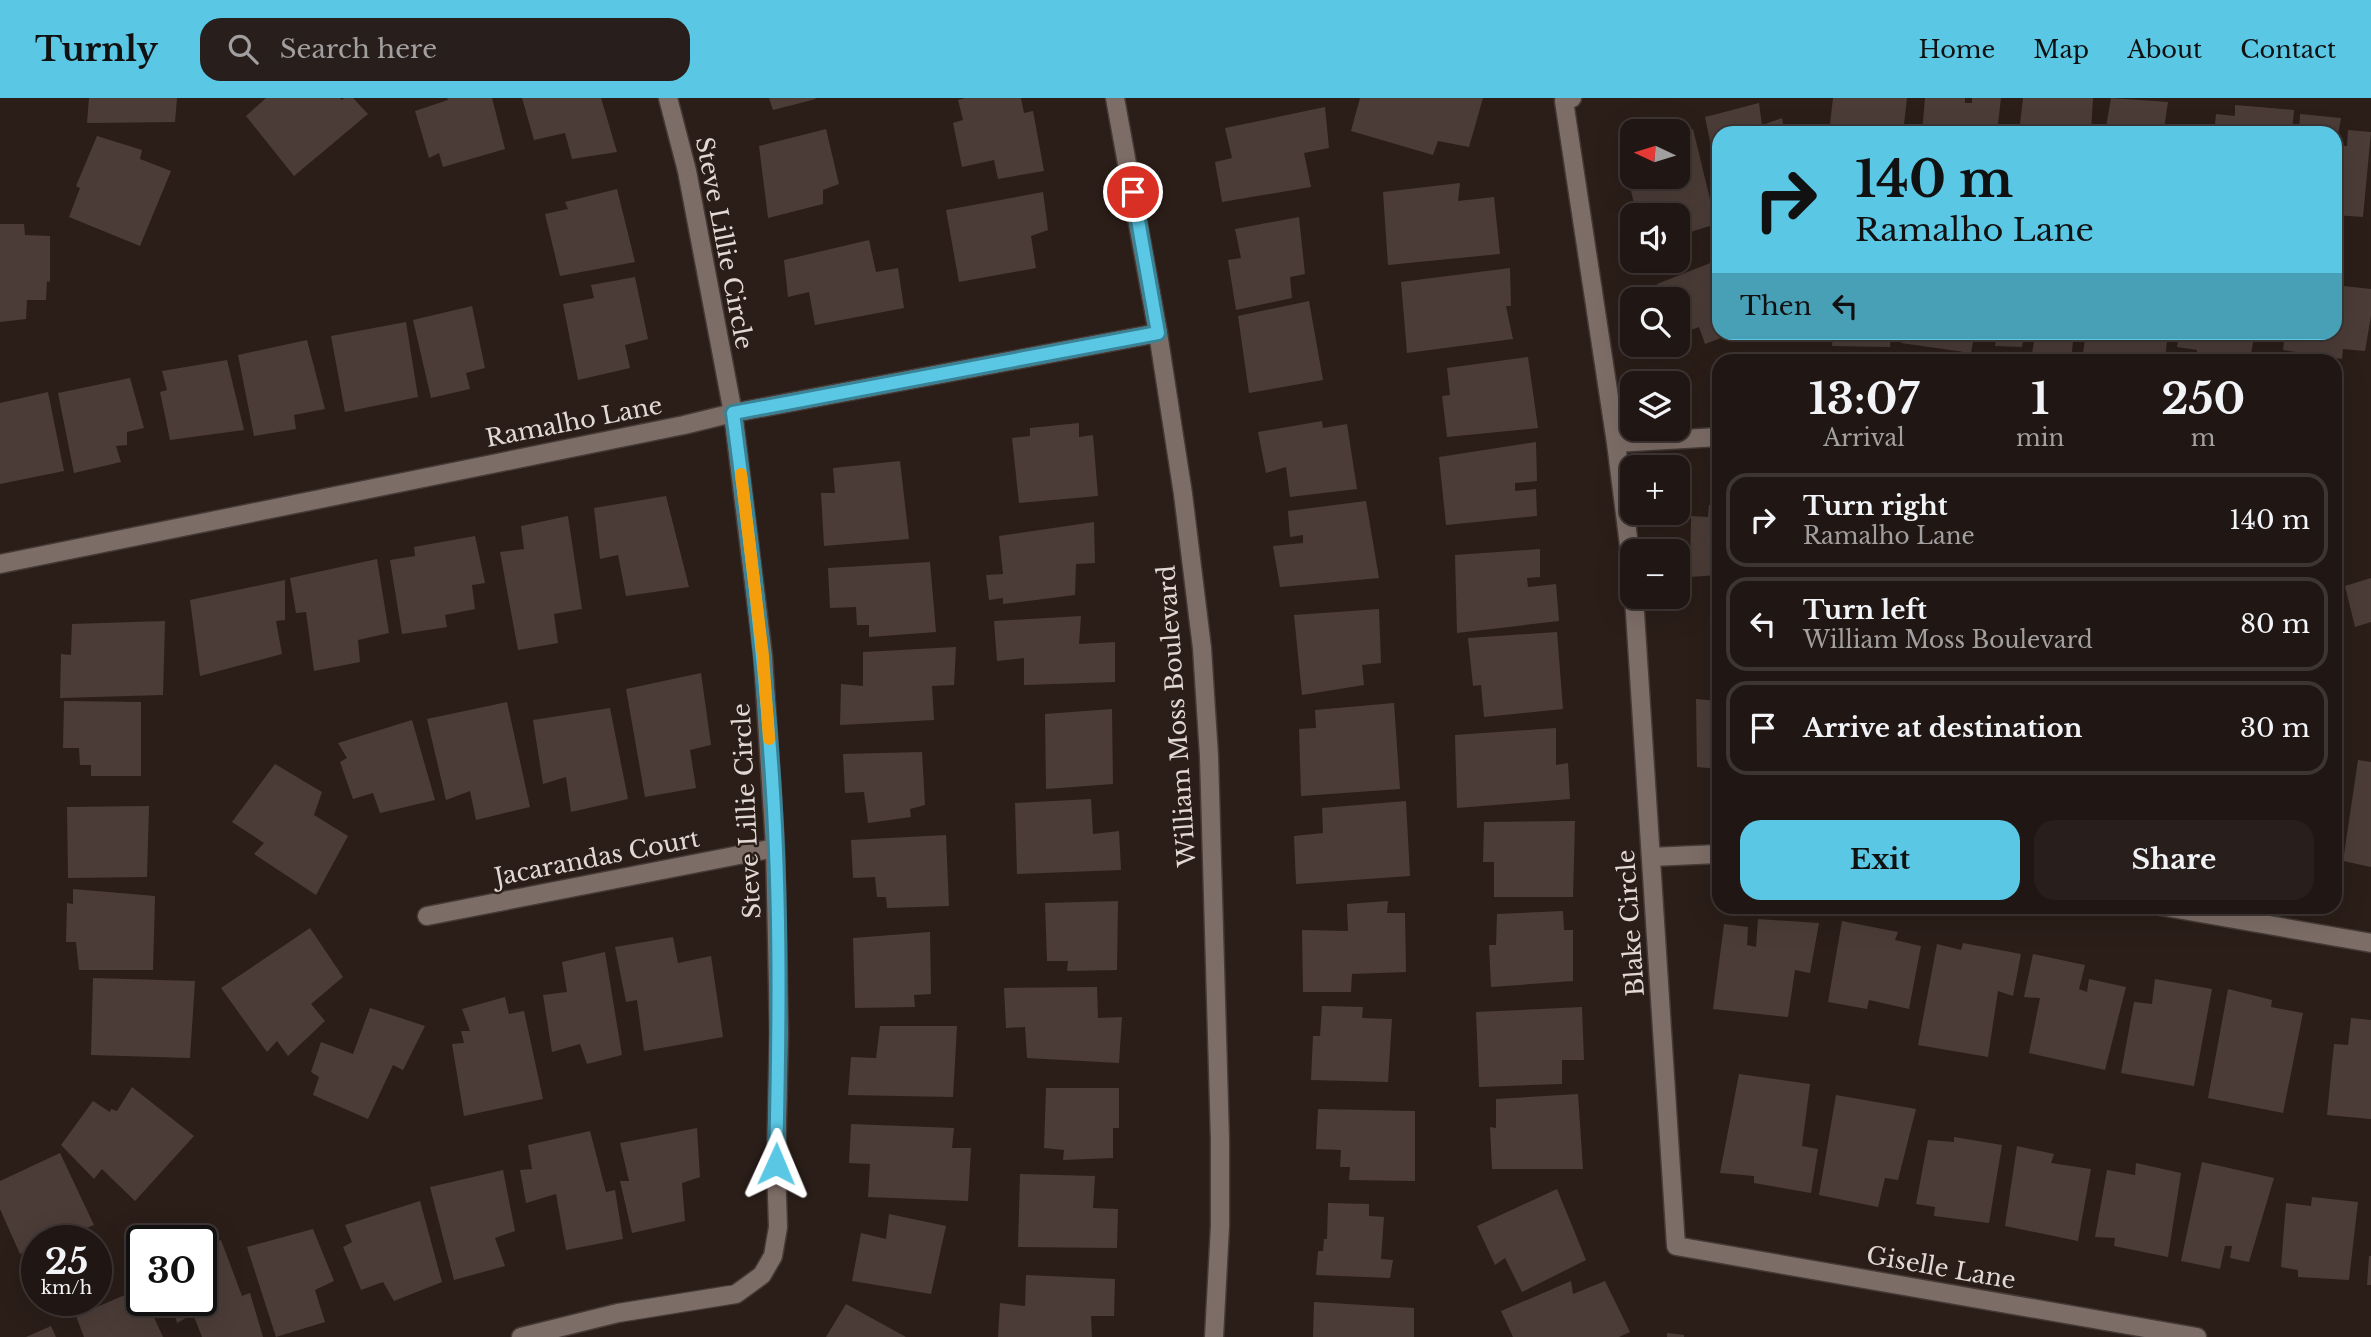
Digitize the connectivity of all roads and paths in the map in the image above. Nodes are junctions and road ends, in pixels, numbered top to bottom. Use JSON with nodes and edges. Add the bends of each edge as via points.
{"nodes":[{"id":1,"x":668,"y":98,"type":"edge"},
{"id":2,"x":1115,"y":98,"type":"edge"},
{"id":3,"x":1572,"y":98,"type":"edge"},
{"id":4,"x":1158,"y":333,"type":"junction"},
{"id":5,"x":733,"y":413,"type":"junction"},
{"id":6,"x":1712,"y":437,"type":"edge"},
{"id":7,"x":1616,"y":443,"type":"junction"},
{"id":8,"x":1628,"y":539,"type":"edge"},
{"id":9,"x":0,"y":564,"type":"edge"},
{"id":10,"x":1635,"y":609,"type":"edge"},
{"id":11,"x":775,"y":848,"type":"junction"},
{"id":12,"x":1712,"y":854,"type":"edge"},
{"id":13,"x":1651,"y":857,"type":"junction"},
{"id":14,"x":2206,"y":914,"type":"edge"},
{"id":15,"x":427,"y":916,"type":"dead end"},
{"id":16,"x":2371,"y":943,"type":"edge"},
{"id":17,"x":1676,"y":1246,"type":"joint"},
{"id":18,"x":2156,"y":1334,"type":"edge"},
{"id":19,"x":521,"y":1337,"type":"edge"},
{"id":20,"x":1214,"y":1337,"type":"edge"},
{"id":21,"x":2197,"y":1337,"type":"edge"}],
"edges":[{"from":1,"to":5,"type":"street","name":"Steve Lillie Circle","via":[[687,171]]},
{"from":2,"to":4,"type":"street","name":"William Moss Boulevard"},
{"from":3,"to":7,"type":"street","via":[[1564,101]]},
{"from":4,"to":5,"type":"street","name":"Ramalho Lane"},
{"from":4,"to":20,"type":"street","name":"William Moss Boulevard","via":[[1202,648],[1209,755],[1220,1140]]},
{"from":5,"to":9,"type":"street","name":"Ramalho Lane"},
{"from":5,"to":11,"type":"street","name":"Steve Lillie Circle","via":[[763,656]]},
{"from":6,"to":7,"type":"street"},
{"from":7,"to":8,"type":"street"},
{"from":10,"to":13,"type":"street","name":"Blake Circle"},
{"from":11,"to":15,"type":"street","name":"Jacarandas Court"},
{"from":11,"to":19,"type":"street","name":"Steve Lillie Circle","via":[[779,1033],[774,1256],[762,1275],[736,1294],[618,1313]]},
{"from":12,"to":13,"type":"street"},
{"from":13,"to":17,"type":"street","name":"Blake Circle"},
{"from":14,"to":16,"type":"street"},
{"from":17,"to":18,"type":"street","name":"Giselle Lane"},
{"from":18,"to":21,"type":"street","name":"Giselle Lane"}]}
